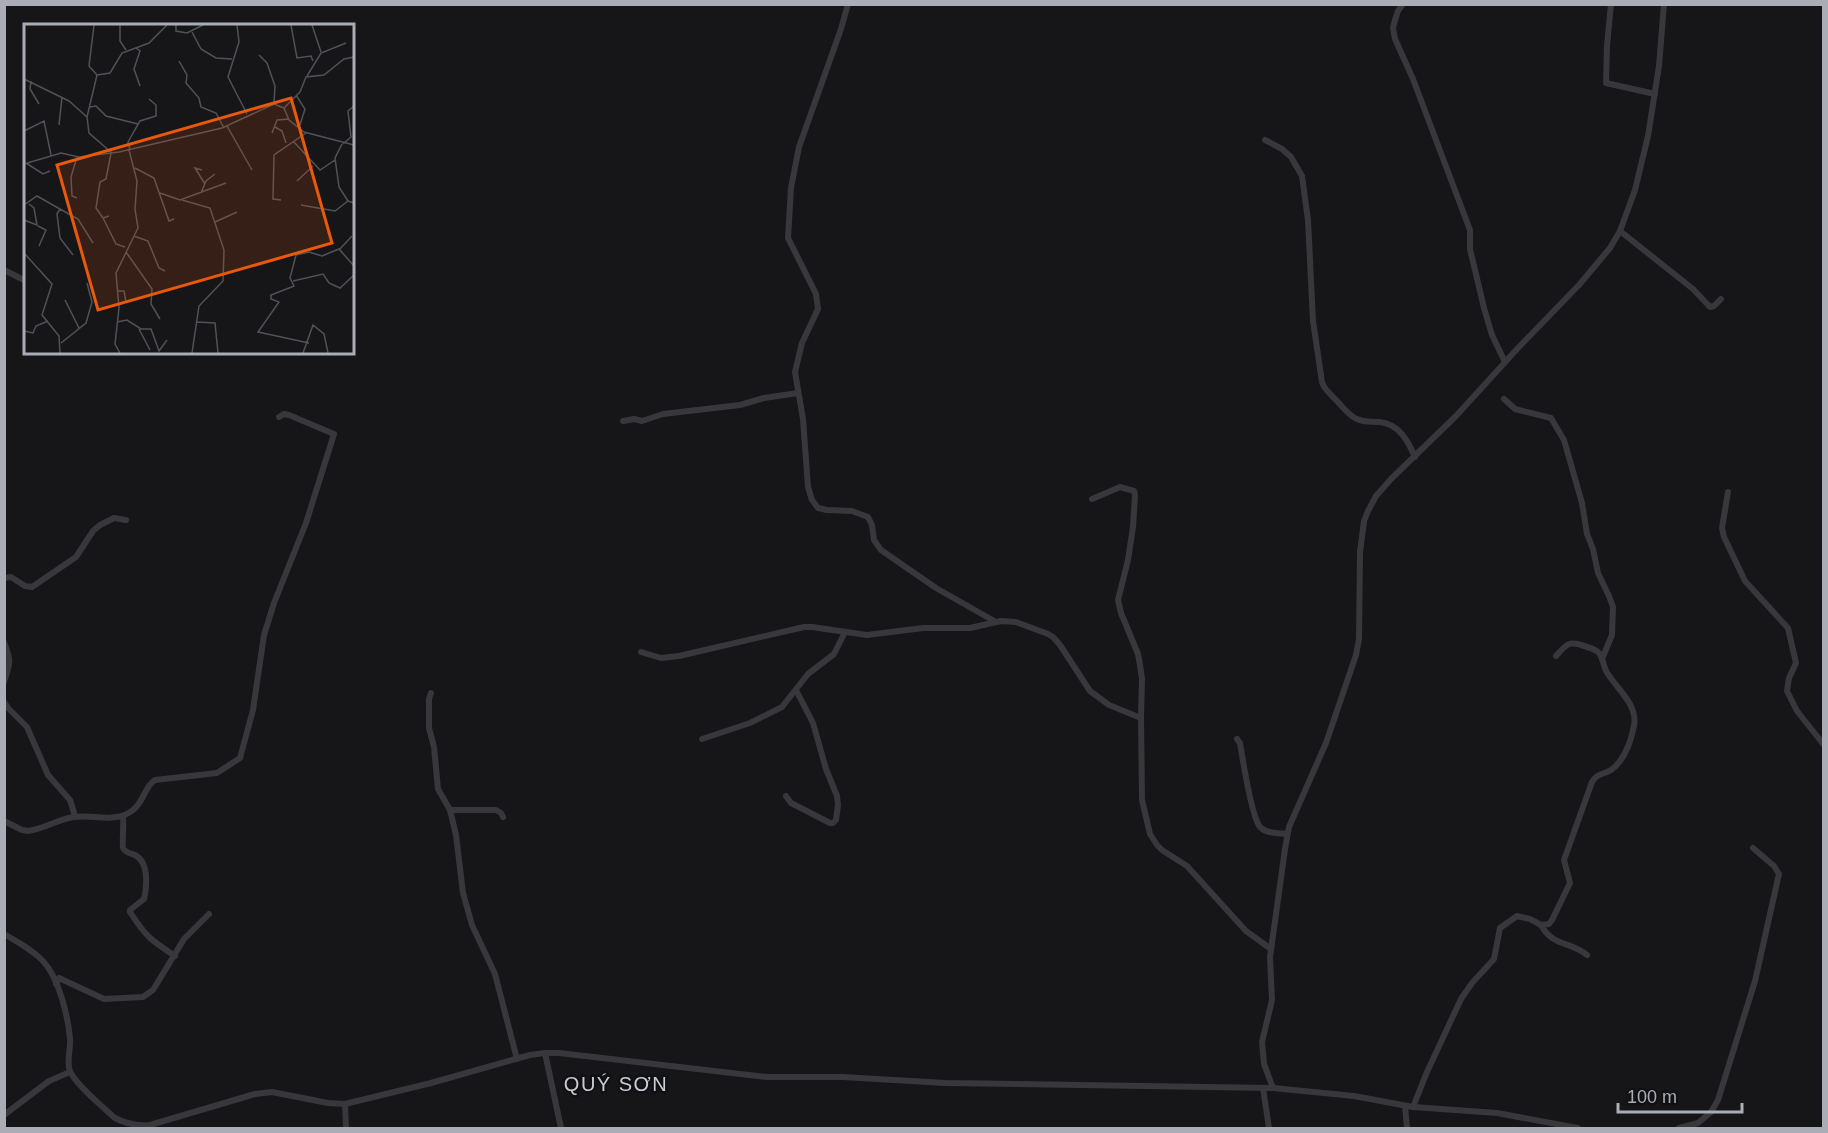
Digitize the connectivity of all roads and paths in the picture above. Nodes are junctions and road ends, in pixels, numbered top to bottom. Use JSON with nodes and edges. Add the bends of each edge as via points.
{"nodes":[{"id":1,"x":848,"y":4,"type":"edge"},
{"id":2,"x":1403,"y":4,"type":"edge"},
{"id":3,"x":1611,"y":4,"type":"edge"},
{"id":4,"x":1664,"y":4,"type":"edge"},
{"id":5,"x":1654,"y":94,"type":"junction"},
{"id":6,"x":1265,"y":140,"type":"dead end"},
{"id":7,"x":1620,"y":231,"type":"junction"},
{"id":8,"x":4,"y":270,"type":"edge"},
{"id":9,"x":24,"y":280,"type":"edge"},
{"id":10,"x":1721,"y":299,"type":"dead end"},
{"id":11,"x":1505,"y":362,"type":"junction"},
{"id":12,"x":798,"y":393,"type":"junction"},
{"id":13,"x":1504,"y":399,"type":"dead end"},
{"id":14,"x":279,"y":417,"type":"dead end"},
{"id":15,"x":623,"y":421,"type":"dead end"},
{"id":16,"x":1415,"y":457,"type":"junction"},
{"id":17,"x":1728,"y":492,"type":"dead end"},
{"id":18,"x":1092,"y":499,"type":"dead end"},
{"id":19,"x":126,"y":520,"type":"dead end"},
{"id":20,"x":4,"y":578,"type":"edge"},
{"id":21,"x":996,"y":622,"type":"junction"},
{"id":22,"x":845,"y":632,"type":"junction"},
{"id":23,"x":4,"y":642,"type":"edge"},
{"id":24,"x":641,"y":652,"type":"dead end"},
{"id":25,"x":1556,"y":656,"type":"dead end"},
{"id":26,"x":1602,"y":659,"type":"junction"},
{"id":27,"x":4,"y":682,"type":"edge"},
{"id":28,"x":796,"y":690,"type":"junction"},
{"id":29,"x":431,"y":693,"type":"dead end"},
{"id":30,"x":4,"y":702,"type":"edge"},
{"id":31,"x":1141,"y":718,"type":"junction"},
{"id":32,"x":702,"y":739,"type":"dead end"},
{"id":33,"x":1237,"y":739,"type":"dead end"},
{"id":34,"x":1824,"y":745,"type":"edge"},
{"id":35,"x":786,"y":796,"type":"dead end"},
{"id":36,"x":450,"y":810,"type":"junction"},
{"id":37,"x":75,"y":816,"type":"junction"},
{"id":38,"x":123,"y":816,"type":"junction"},
{"id":39,"x":502,"y":817,"type":"dead end"},
{"id":40,"x":4,"y":821,"type":"edge"},
{"id":41,"x":1287,"y":834,"type":"junction"},
{"id":42,"x":1753,"y":848,"type":"dead end"},
{"id":43,"x":209,"y":914,"type":"dead end"},
{"id":44,"x":1541,"y":925,"type":"junction"},
{"id":45,"x":4,"y":934,"type":"edge"},
{"id":46,"x":1271,"y":949,"type":"junction"},
{"id":47,"x":1587,"y":955,"type":"dead end"},
{"id":48,"x":175,"y":956,"type":"junction"},
{"id":49,"x":56,"y":984,"type":"junction"},
{"id":50,"x":545,"y":1053,"type":"junction"},
{"id":51,"x":517,"y":1059,"type":"junction"},
{"id":52,"x":70,"y":1072,"type":"junction"},
{"id":53,"x":1263,"y":1088,"type":"junction"},
{"id":54,"x":1273,"y":1088,"type":"junction"},
{"id":55,"x":345,"y":1104,"type":"junction"},
{"id":56,"x":1405,"y":1106,"type":"junction"},
{"id":57,"x":1413,"y":1107,"type":"junction"},
{"id":58,"x":4,"y":1115,"type":"edge"},
{"id":59,"x":128,"y":1126,"type":"edge"},
{"id":60,"x":346,"y":1128,"type":"edge"},
{"id":61,"x":561,"y":1128,"type":"edge"},
{"id":62,"x":1269,"y":1128,"type":"edge"},
{"id":63,"x":1407,"y":1128,"type":"edge"},
{"id":64,"x":1578,"y":1128,"type":"edge"},
{"id":65,"x":1678,"y":1128,"type":"edge"}],
"edges":[{"from":1,"to":12,"type":"street","via":[[799,147],[791,188],[788,238],[816,294],[818,307],[798,356]]},
{"from":2,"to":11,"type":"street","via":[[1393,28],[1395,39],[1470,230],[1470,249],[1484,308]]},
{"from":3,"to":5,"type":"street","via":[[1606,83]]},
{"from":4,"to":5,"type":"street"},
{"from":5,"to":7,"type":"street","via":[[1648,136]]},
{"from":6,"to":16,"type":"street","via":[[1282,149],[1302,176],[1313,321],[1324,389],[1357,419],[1397,429]]},
{"from":7,"to":10,"type":"street","via":[[1710,307]]},
{"from":7,"to":11,"type":"street","via":[[1579,285]]},
{"from":8,"to":9,"type":"street"},
{"from":11,"to":16,"type":"street"},
{"from":12,"to":15,"type":"street","via":[[663,414],[642,421]]},
{"from":12,"to":21,"type":"street","via":[[808,487],[815,504],[823,510],[865,514],[871,520],[874,540],[881,550],[936,588]]},
{"from":13,"to":26,"type":"street","via":[[1515,409],[1551,418],[1564,440],[1598,573],[1613,607],[1612,635]]},
{"from":14,"to":38,"type":"street","via":[[290,415],[334,434],[264,635],[242,753],[217,772],[155,780],[138,806]]},
{"from":16,"to":41,"type":"street","via":[[1376,496],[1364,521],[1356,655],[1326,743]]},
{"from":17,"to":34,"type":"street","via":[[1724,537],[1744,580],[1788,628],[1796,663],[1787,691],[1797,711]]},
{"from":18,"to":31,"type":"street","via":[[1120,487],[1134,491],[1135,495],[1118,600],[1138,654]]},
{"from":19,"to":20,"type":"street","via":[[114,518],[99,525],[76,557],[32,587],[11,577]]},
{"from":21,"to":22,"type":"street","via":[[867,635]]},
{"from":21,"to":31,"type":"street","via":[[1008,620],[1048,634],[1095,696]]},
{"from":22,"to":24,"type":"street","via":[[804,627],[680,656],[661,658]]},
{"from":22,"to":28,"type":"street","via":[[834,654],[808,674]]},
{"from":23,"to":27,"type":"street","via":[[10,667]]},
{"from":25,"to":26,"type":"street","via":[[1574,643],[1595,650]]},
{"from":26,"to":44,"type":"street","via":[[1606,673],[1629,702],[1635,724],[1617,764],[1594,778],[1564,860],[1570,883],[1552,920]]},
{"from":28,"to":32,"type":"street","via":[[782,707]]},
{"from":28,"to":35,"type":"street","via":[[813,723],[837,796],[836,820],[830,823],[791,804]]},
{"from":29,"to":36,"type":"street","via":[[429,728],[438,789]]},
{"from":30,"to":37,"type":"street","via":[[27,727],[48,775],[70,800]]},
{"from":31,"to":46,"type":"street","via":[[1142,800],[1156,845],[1187,866],[1246,931]]},
{"from":33,"to":41,"type":"street","via":[[1259,824],[1268,831]]},
{"from":36,"to":39,"type":"street","via":[[496,810]]},
{"from":36,"to":51,"type":"street","via":[[463,893],[472,925],[495,974]]},
{"from":37,"to":38,"type":"street"},
{"from":37,"to":40,"type":"street","via":[[28,831]]},
{"from":38,"to":48,"type":"street","via":[[123,847],[140,859],[146,881],[144,899],[130,912],[149,940]]},
{"from":41,"to":46,"type":"street"},
{"from":42,"to":65,"type":"street","via":[[1779,874],[1755,981],[1718,1100],[1698,1123]]},
{"from":43,"to":48,"type":"street","via":[[184,939]]},
{"from":44,"to":47,"type":"street","via":[[1547,936]]},
{"from":44,"to":57,"type":"street","via":[[1517,916],[1500,928],[1494,959],[1461,999]]},
{"from":45,"to":49,"type":"street","via":[[43,961]]},
{"from":46,"to":54,"type":"street","via":[[1272,1000],[1262,1050]]},
{"from":48,"to":49,"type":"street","via":[[153,990],[143,997],[104,999],[59,978]]},
{"from":49,"to":52,"type":"street","via":[[69,1029]]},
{"from":50,"to":51,"type":"street"},
{"from":50,"to":53,"type":"street","via":[[767,1077]]},
{"from":50,"to":61,"type":"street"},
{"from":51,"to":55,"type":"street"},
{"from":52,"to":58,"type":"street","via":[[50,1081]]},
{"from":52,"to":59,"type":"street","via":[[115,1118]]},
{"from":53,"to":54,"type":"street"},
{"from":53,"to":62,"type":"street"},
{"from":54,"to":56,"type":"street","via":[[1354,1095]]},
{"from":55,"to":59,"type":"street","via":[[272,1092],[150,1125]]},
{"from":55,"to":60,"type":"street"},
{"from":56,"to":57,"type":"street"},
{"from":56,"to":63,"type":"street"},
{"from":57,"to":64,"type":"street","via":[[1497,1113]]}]}
